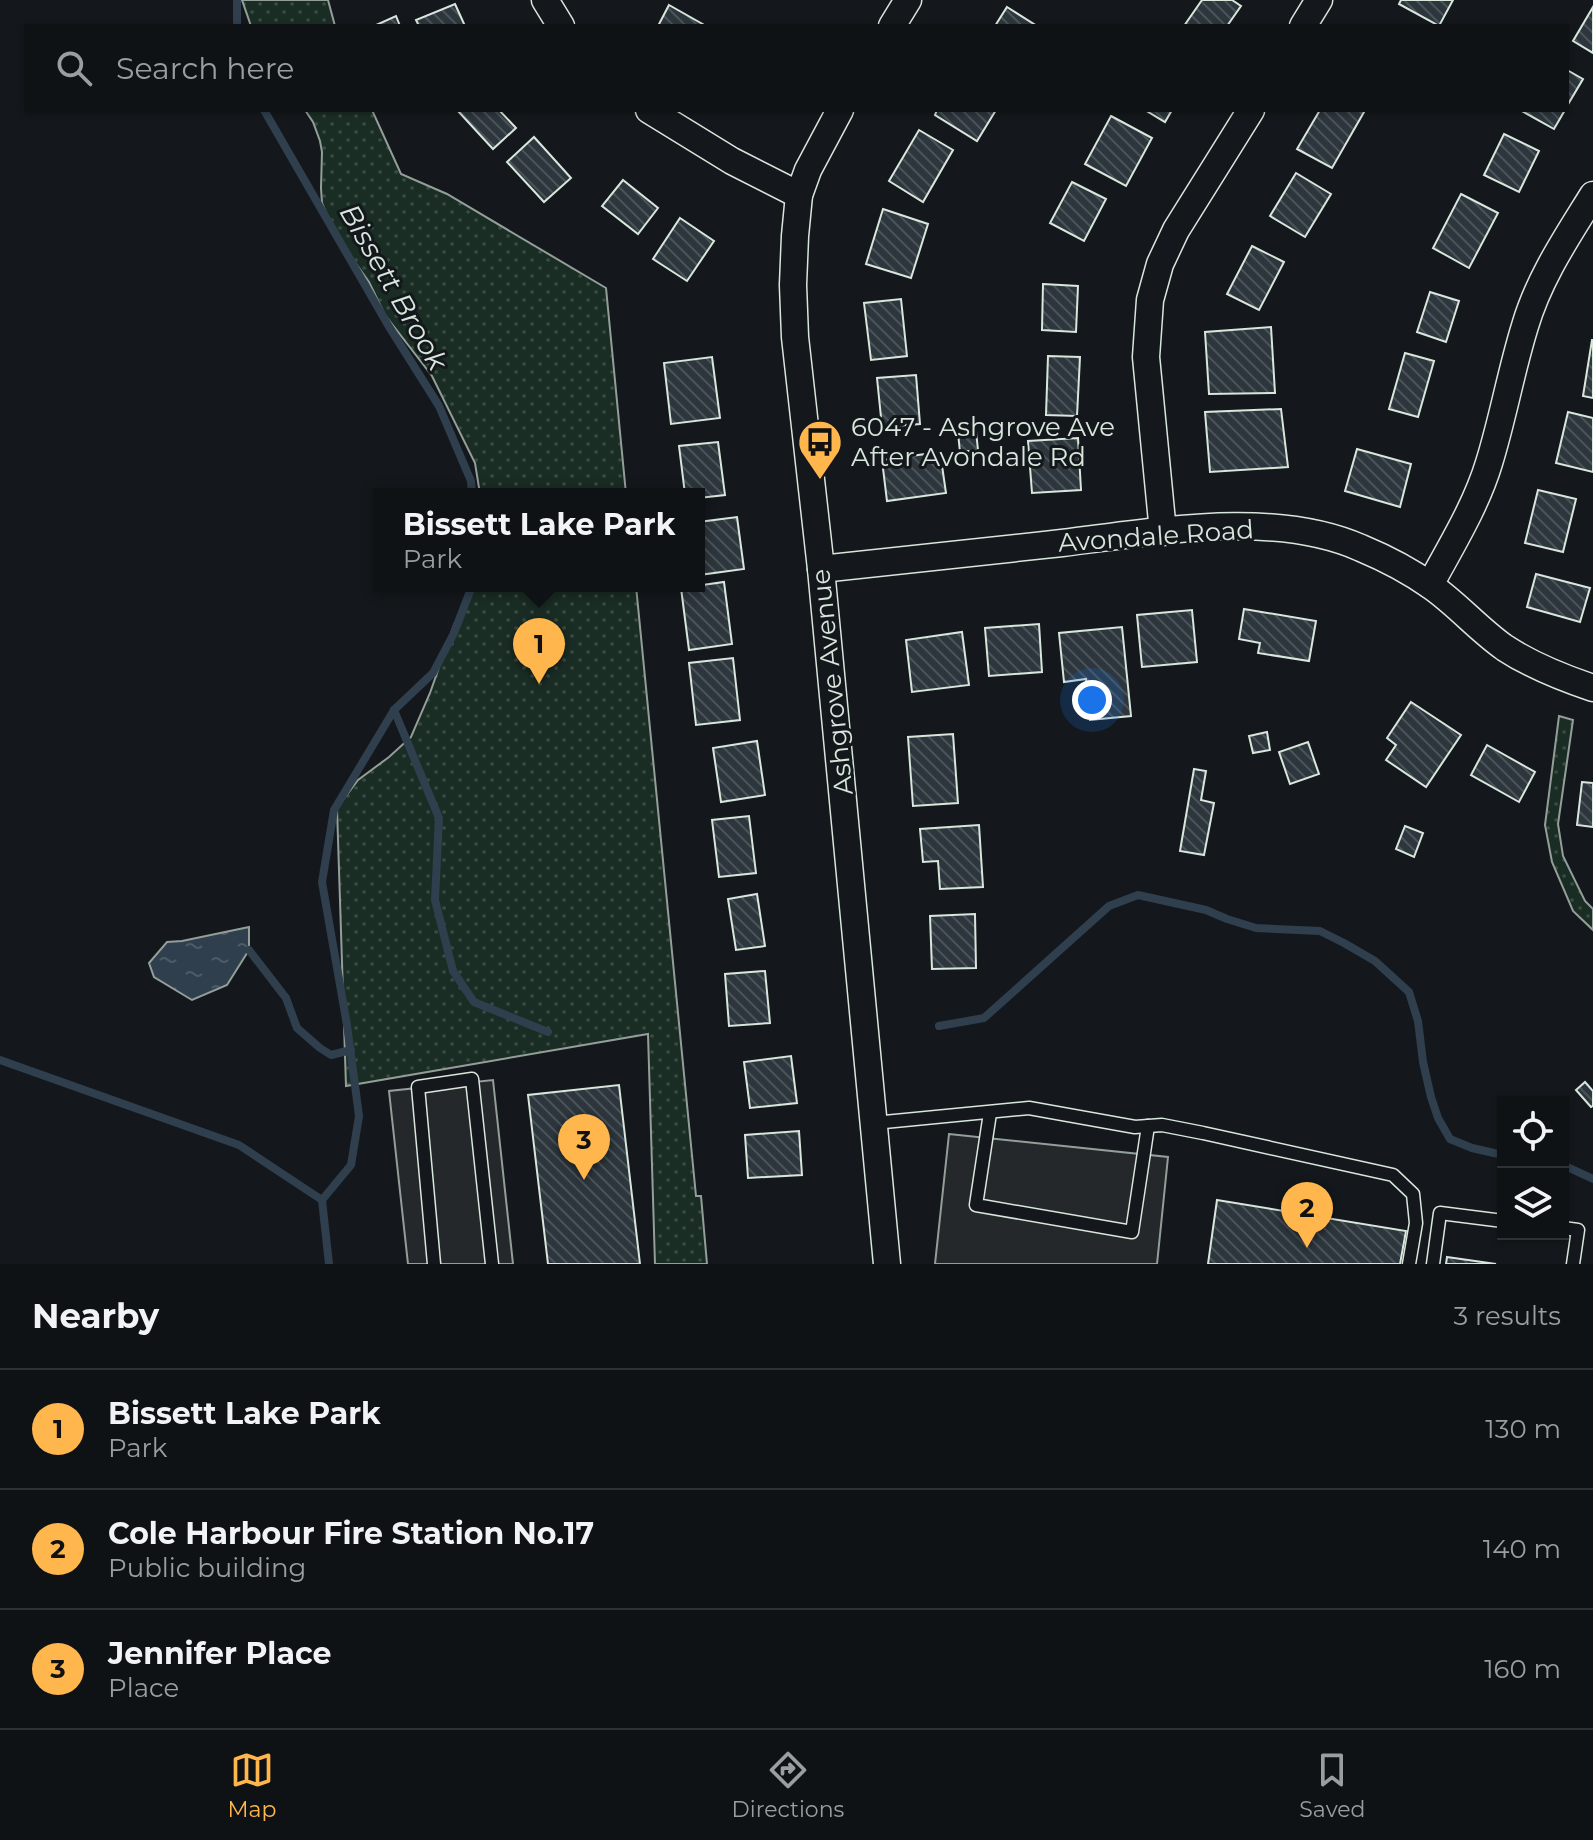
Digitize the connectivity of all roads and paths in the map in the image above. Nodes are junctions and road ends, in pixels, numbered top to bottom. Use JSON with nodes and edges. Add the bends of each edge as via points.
{"nodes":[{"id":1,"x":545,"y":0,"type":"edge"},
{"id":2,"x":908,"y":0,"type":"edge"},
{"id":3,"x":1319,"y":0,"type":"edge"},
{"id":4,"x":560,"y":24,"type":"edge"},
{"id":5,"x":893,"y":24,"type":"edge"},
{"id":6,"x":1304,"y":24,"type":"edge"},
{"id":7,"x":652,"y":112,"type":"edge"},
{"id":8,"x":839,"y":112,"type":"edge"},
{"id":9,"x":1250,"y":112,"type":"edge"},
{"id":10,"x":799,"y":195,"type":"junction"},
{"id":11,"x":1593,"y":195,"type":"edge"},
{"id":12,"x":1163,"y":532,"type":"junction"},
{"id":13,"x":821,"y":569,"type":"junction"},
{"id":14,"x":1430,"y":585,"type":"junction"},
{"id":15,"x":1593,"y":688,"type":"edge"},
{"id":16,"x":990,"y":1113,"type":"junction"},
{"id":17,"x":874,"y":1123,"type":"junction"},
{"id":18,"x":1148,"y":1126,"type":"junction"},
{"id":19,"x":1497,"y":1220,"type":"edge"},
{"id":20,"x":1569,"y":1229,"type":"edge"},
{"id":21,"x":434,"y":1264,"type":"edge"},
{"id":22,"x":492,"y":1264,"type":"edge"},
{"id":23,"x":887,"y":1264,"type":"edge"},
{"id":24,"x":1409,"y":1264,"type":"edge"},
{"id":25,"x":1433,"y":1264,"type":"edge"},
{"id":26,"x":1573,"y":1264,"type":"edge"}],
"edges":[{"from":1,"to":4,"type":"street"},
{"from":2,"to":5,"type":"street"},
{"from":3,"to":6,"type":"street"},
{"from":7,"to":10,"type":"street"},
{"from":8,"to":10,"type":"street","name":"Ashgrove Avenue"},
{"from":9,"to":12,"type":"street","via":[[1176,230],[1150,300],[1146,357]]},
{"from":10,"to":13,"type":"street","name":"Ashgrove Avenue","via":[[793,262],[795,337]]},
{"from":11,"to":14,"type":"street","via":[[1541,284],[1488,466]]},
{"from":12,"to":13,"type":"street","name":"Avondale Road"},
{"from":12,"to":14,"type":"street","name":"Avondale Road","via":[[1223,527],[1307,532],[1363,549]]},
{"from":13,"to":17,"type":"street","name":"Ashgrove Avenue"},
{"from":14,"to":15,"type":"street","name":"Avondale Road","via":[[1508,650]]},
{"from":16,"to":17,"type":"lane"},
{"from":16,"to":18,"type":"lane","via":[[1029,1108]]},
{"from":16,"to":18,"type":"lane","via":[[976,1205],[1132,1232]]},
{"from":17,"to":23,"type":"street","name":"Ashgrove Avenue"},
{"from":18,"to":24,"type":"lane","via":[[1393,1175],[1413,1194],[1416,1223]]},
{"from":19,"to":25,"type":"lane","via":[[1440,1213]]},
{"from":20,"to":26,"type":"lane","via":[[1578,1230]]},
{"from":21,"to":22,"type":"lane","via":[[418,1087],[472,1079]]}]}
